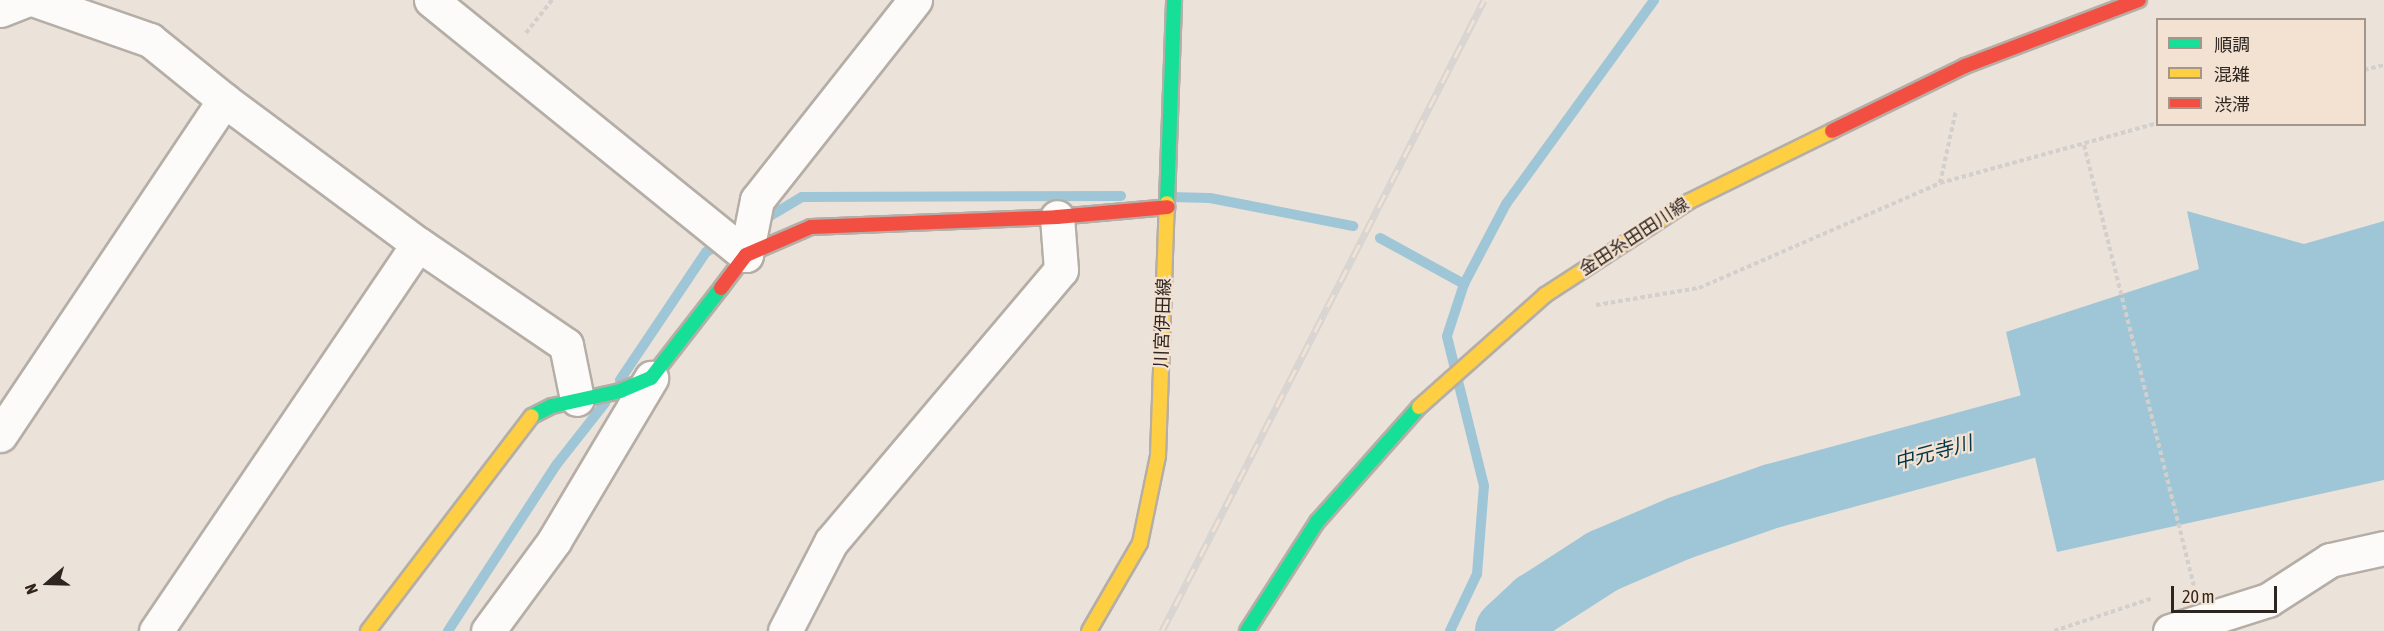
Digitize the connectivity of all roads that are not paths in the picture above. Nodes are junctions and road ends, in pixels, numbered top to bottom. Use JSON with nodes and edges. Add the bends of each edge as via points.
{"nodes":[{"id":1,"x":26,"y":0,"type":"edge"},
{"id":2,"x":35,"y":0,"type":"edge"},
{"id":3,"x":431,"y":0,"type":"edge"},
{"id":4,"x":915,"y":0,"type":"edge"},
{"id":5,"x":1174,"y":0,"type":"edge"},
{"id":6,"x":2139,"y":0,"type":"edge"},
{"id":7,"x":0,"y":10,"type":"edge"},
{"id":8,"x":224,"y":100,"type":"junction"},
{"id":9,"x":1168,"y":207,"type":"junction"},
{"id":10,"x":1057,"y":217,"type":"junction"},
{"id":11,"x":417,"y":244,"type":"junction"},
{"id":12,"x":746,"y":255,"type":"junction"},
{"id":13,"x":651,"y":378,"type":"junction"},
{"id":14,"x":577,"y":399,"type":"junction"},
{"id":15,"x":0,"y":435,"type":"edge"},
{"id":16,"x":2384,"y":548,"type":"edge"},
{"id":17,"x":156,"y":631,"type":"edge"},
{"id":18,"x":368,"y":631,"type":"edge"},
{"id":19,"x":488,"y":631,"type":"edge"},
{"id":20,"x":785,"y":631,"type":"edge"},
{"id":21,"x":1089,"y":631,"type":"edge"},
{"id":22,"x":1246,"y":631,"type":"edge"},
{"id":23,"x":2170,"y":631,"type":"edge"}],
"edges":[{"from":1,"to":7,"type":"street"},
{"from":2,"to":8,"type":"street","via":[[150,40]]},
{"from":3,"to":12,"type":"street"},
{"from":4,"to":12,"type":"street","via":[[757,200]]},
{"from":5,"to":9,"type":"main road","name":"川宮伊田線"},
{"from":6,"to":22,"type":"main road","name":"金田糸田田川線","via":[[1965,66],[1688,202],[1545,295],[1413,411],[1317,522]]},
{"from":8,"to":11,"type":"street"},
{"from":8,"to":15,"type":"street"},
{"from":9,"to":10,"type":"main road"},
{"from":9,"to":21,"type":"main road","name":"川宮伊田線","via":[[1158,456],[1140,543]]},
{"from":10,"to":12,"type":"main road","via":[[811,227]]},
{"from":10,"to":20,"type":"street","via":[[1061,270],[831,542]]},
{"from":11,"to":14,"type":"street","via":[[566,345]]},
{"from":11,"to":17,"type":"street"},
{"from":12,"to":13,"type":"main road"},
{"from":13,"to":14,"type":"main road","via":[[620,391]]},
{"from":13,"to":19,"type":"street","via":[[554,541]]},
{"from":14,"to":18,"type":"main road","via":[[527,419]]},
{"from":16,"to":23,"type":"street","via":[[2330,560],[2268,600]]}]}
